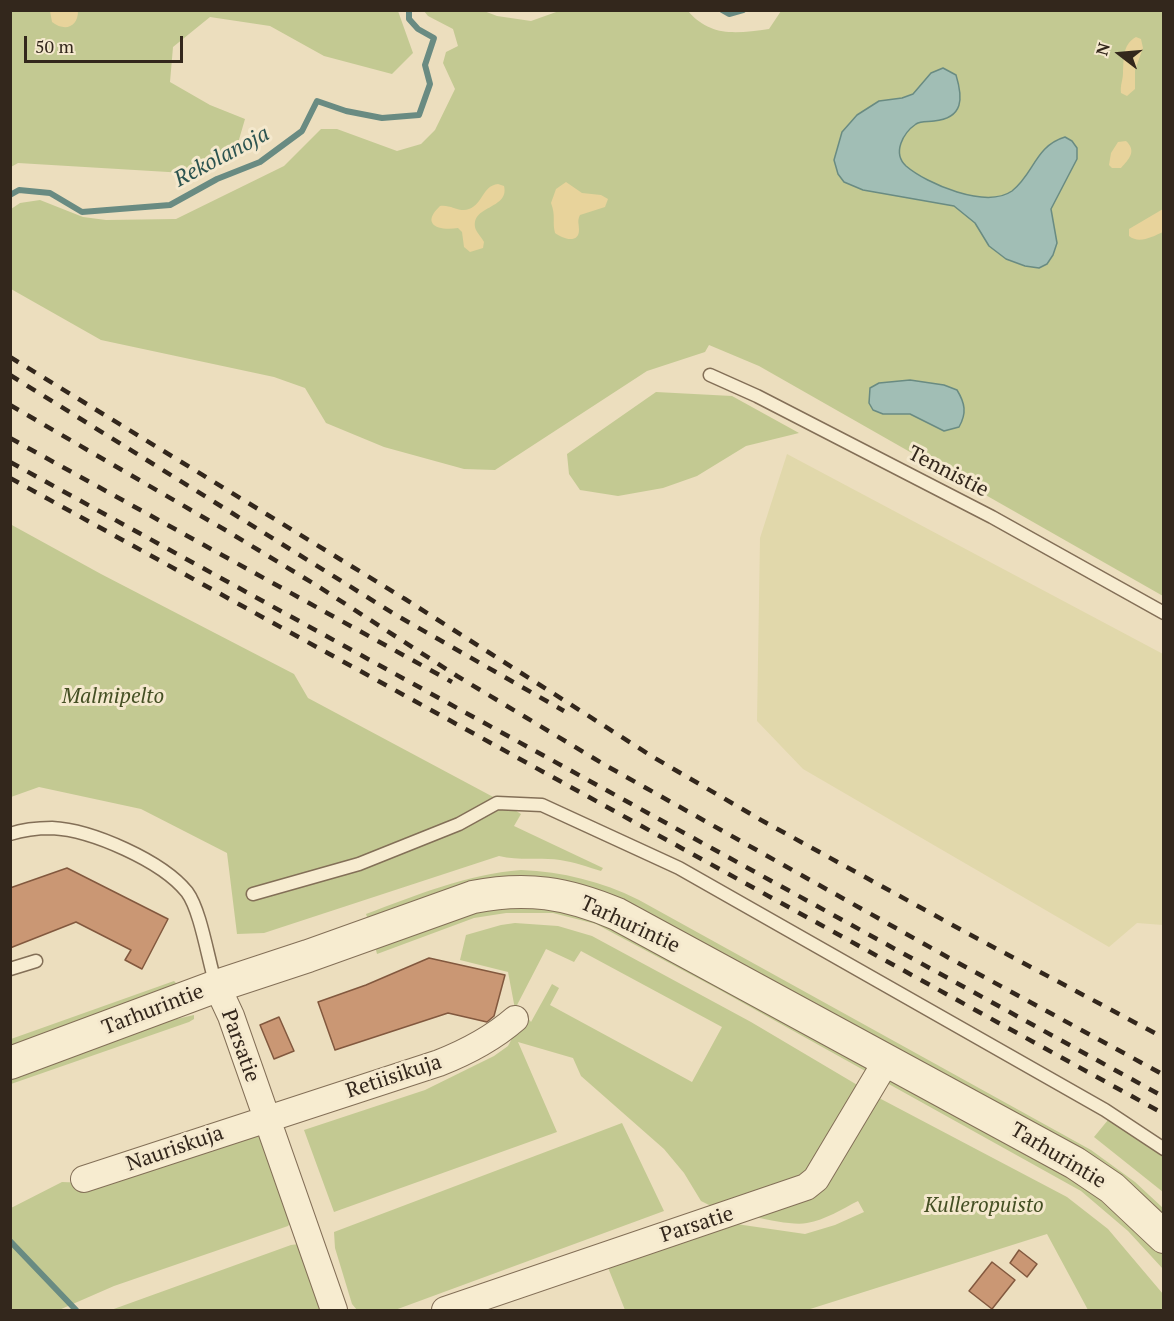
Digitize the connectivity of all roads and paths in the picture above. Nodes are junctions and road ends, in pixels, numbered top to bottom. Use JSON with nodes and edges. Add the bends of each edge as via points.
{"nodes":[{"id":1,"x":710,"y":375,"type":"dead end"},
{"id":2,"x":1164,"y":613,"type":"edge"},
{"id":3,"x":10,"y":834,"type":"edge"},
{"id":4,"x":254,"y":894,"type":"dead end"},
{"id":5,"x":36,"y":961,"type":"dead end"},
{"id":6,"x":10,"y":969,"type":"edge"},
{"id":7,"x":217,"y":986,"type":"junction"},
{"id":8,"x":515,"y":1019,"type":"dead end"},
{"id":9,"x":887,"y":1060,"type":"junction"},
{"id":10,"x":10,"y":1063,"type":"edge"},
{"id":11,"x":266,"y":1118,"type":"junction"},
{"id":12,"x":1164,"y":1149,"type":"edge"},
{"id":13,"x":84,"y":1179,"type":"dead end"},
{"id":14,"x":1164,"y":1237,"type":"edge"},
{"id":15,"x":334,"y":1311,"type":"edge"},
{"id":16,"x":445,"y":1311,"type":"edge"}],
"edges":[{"from":1,"to":2,"type":"lane","name":"Tennistie","via":[[992,517]]},
{"from":3,"to":7,"type":"lane","via":[[51,828],[77,833],[119,846],[159,867],[187,892],[196,909]]},
{"from":4,"to":12,"type":"lane","via":[[359,864],[459,824],[498,803],[542,806],[679,868],[1105,1110]]},
{"from":5,"to":6,"type":"lane"},
{"from":7,"to":9,"type":"street","name":"Tarhurintie","via":[[473,897],[540,892],[574,898],[617,914]]},
{"from":7,"to":10,"type":"street","name":"Tarhurintie"},
{"from":7,"to":11,"type":"street","name":"Parsatie"},
{"from":8,"to":11,"type":"street","name":"Retiisikuja","via":[[484,1042],[439,1063]]},
{"from":9,"to":14,"type":"street","name":"Tarhurintie","via":[[1075,1163],[1112,1188]]},
{"from":9,"to":16,"type":"street","name":"Parsatie","via":[[816,1179],[806,1187]]},
{"from":11,"to":13,"type":"street","name":"Nauriskuja"},
{"from":11,"to":15,"type":"street","name":"Parsatie"}]}
